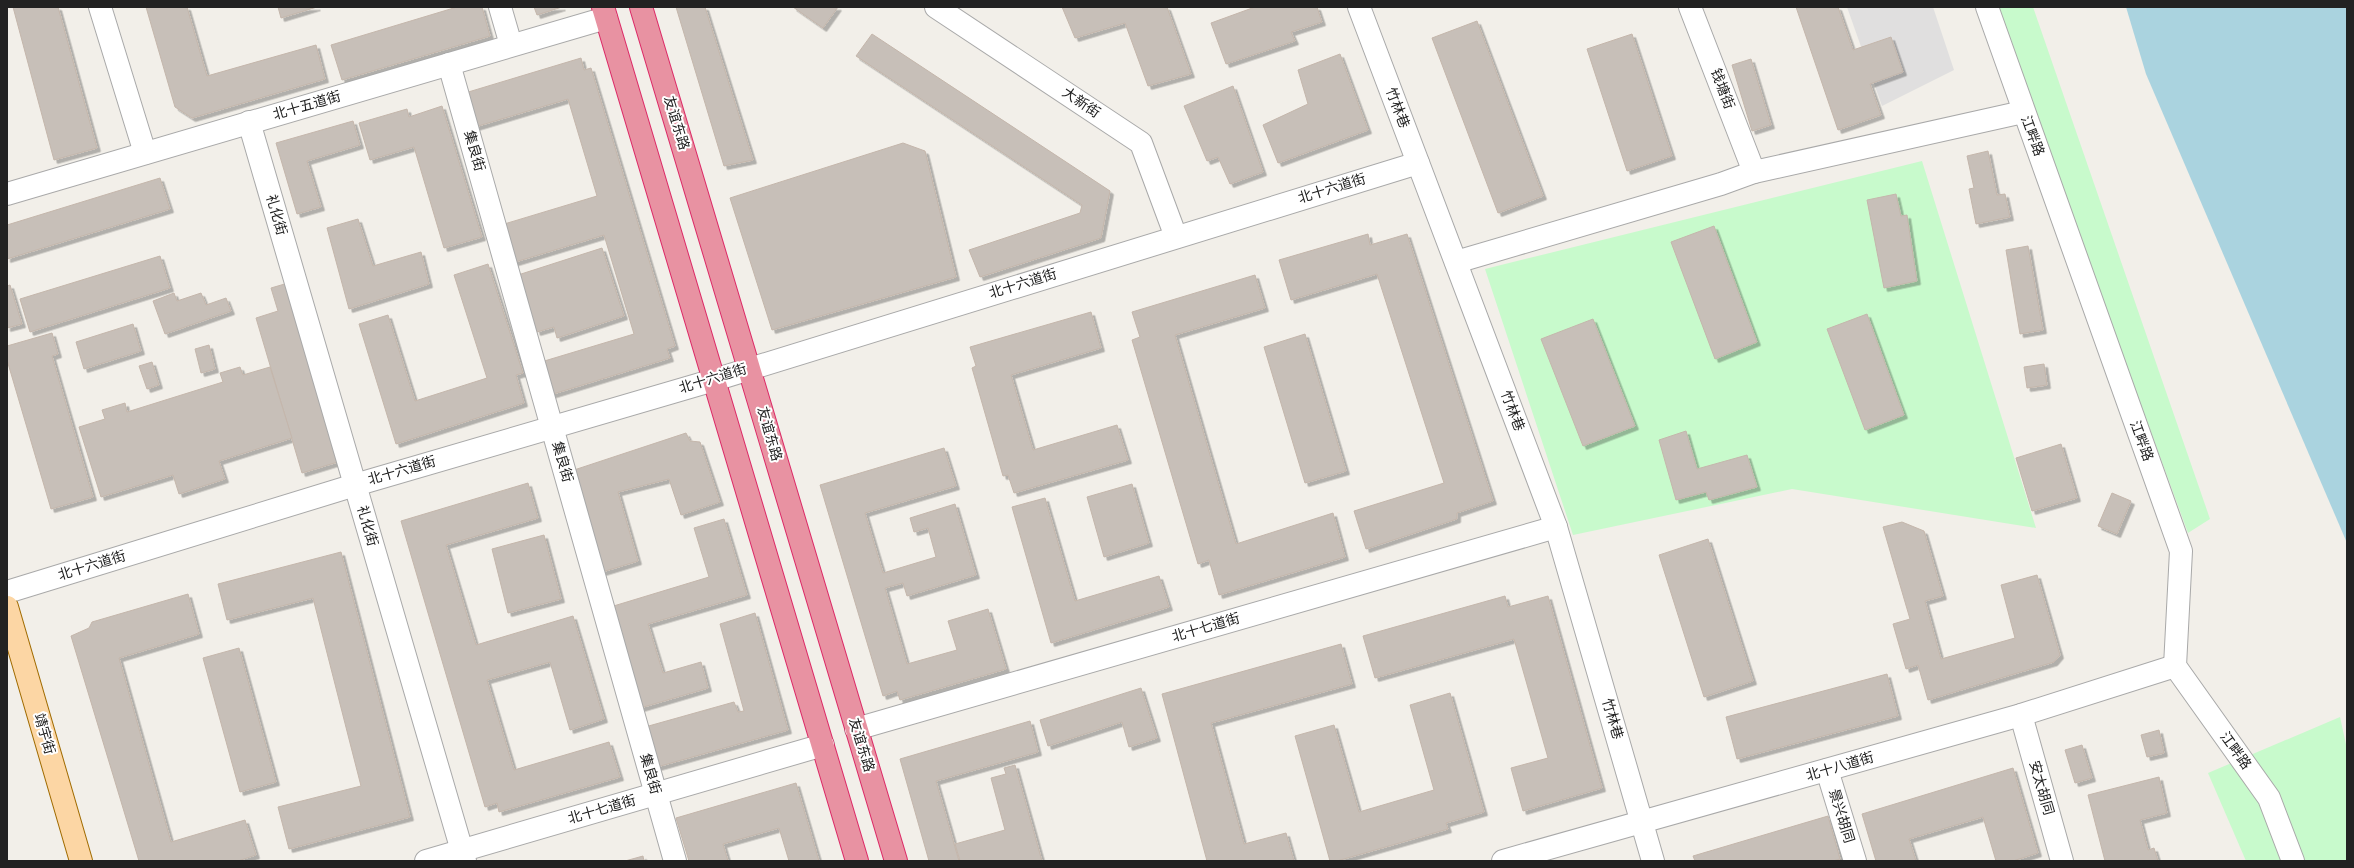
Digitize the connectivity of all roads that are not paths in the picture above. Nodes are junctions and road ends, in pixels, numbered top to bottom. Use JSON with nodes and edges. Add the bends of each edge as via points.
{"nodes":[{"id":1,"x":100,"y":7,"type":"edge"},
{"id":2,"x":500,"y":7,"type":"edge"},
{"id":3,"x":641,"y":7,"type":"edge"},
{"id":4,"x":936,"y":7,"type":"edge"},
{"id":5,"x":1359,"y":7,"type":"edge"},
{"id":6,"x":1690,"y":7,"type":"edge"},
{"id":7,"x":1987,"y":7,"type":"edge"},
{"id":8,"x":605,"y":13,"type":"edge"},
{"id":9,"x":511,"y":45,"type":"junction"},
{"id":10,"x":449,"y":64,"type":"junction"},
{"id":11,"x":2023,"y":112,"type":"junction"},
{"id":12,"x":249,"y":122,"type":"junction"},
{"id":13,"x":144,"y":152,"type":"junction"},
{"id":14,"x":1418,"y":163,"type":"junction"},
{"id":15,"x":1754,"y":172,"type":"junction"},
{"id":16,"x":7,"y":194,"type":"edge"},
{"id":17,"x":1176,"y":237,"type":"junction"},
{"id":18,"x":1456,"y":262,"type":"junction"},
{"id":19,"x":750,"y":368,"type":"junction"},
{"id":20,"x":714,"y":380,"type":"junction"},
{"id":21,"x":552,"y":427,"type":"junction"},
{"id":22,"x":355,"y":485,"type":"junction"},
{"id":23,"x":1556,"y":527,"type":"junction"},
{"id":24,"x":7,"y":592,"type":"edge"},
{"id":25,"x":7,"y":607,"type":"edge"},
{"id":26,"x":2175,"y":666,"type":"junction"},
{"id":27,"x":2021,"y":715,"type":"junction"},
{"id":28,"x":856,"y":729,"type":"junction"},
{"id":29,"x":823,"y":745,"type":"junction"},
{"id":30,"x":1827,"y":770,"type":"junction"},
{"id":31,"x":656,"y":794,"type":"junction"},
{"id":32,"x":1642,"y":822,"type":"junction"},
{"id":33,"x":463,"y":856,"type":"edge"},
{"id":34,"x":81,"y":861,"type":"edge"},
{"id":35,"x":426,"y":861,"type":"edge"},
{"id":36,"x":675,"y":861,"type":"edge"},
{"id":37,"x":857,"y":861,"type":"edge"},
{"id":38,"x":896,"y":861,"type":"edge"},
{"id":39,"x":1503,"y":861,"type":"edge"},
{"id":40,"x":1653,"y":861,"type":"edge"},
{"id":41,"x":1855,"y":861,"type":"edge"},
{"id":42,"x":2062,"y":861,"type":"edge"},
{"id":43,"x":2293,"y":861,"type":"edge"}],
"edges":[{"from":1,"to":13,"type":"street"},
{"from":2,"to":9,"type":"street"},
{"from":3,"to":19,"type":"highway","name":"友谊东路"},
{"from":4,"to":17,"type":"street","name":"大新街","via":[[1141,143]]},
{"from":5,"to":14,"type":"street","name":"竹林巷"},
{"from":6,"to":15,"type":"street","name":"钱塘街"},
{"from":7,"to":11,"type":"street","name":"江畔路"},
{"from":8,"to":9,"type":"street","name":"北十五道街"},
{"from":8,"to":20,"type":"highway"},
{"from":9,"to":10,"type":"street","name":"北十五道街"},
{"from":10,"to":12,"type":"street","name":"北十五道街"},
{"from":10,"to":21,"type":"street","name":"集良街"},
{"from":11,"to":15,"type":"street"},
{"from":11,"to":26,"type":"street","name":"江畔路","via":[[2181,551]]},
{"from":12,"to":13,"type":"street","name":"北十五道街"},
{"from":12,"to":22,"type":"street","name":"礼化街"},
{"from":13,"to":16,"type":"street","name":"北十五道街"},
{"from":14,"to":17,"type":"street","name":"北十六道街"},
{"from":14,"to":18,"type":"street","name":"竹林巷"},
{"from":15,"to":18,"type":"street"},
{"from":17,"to":19,"type":"street","name":"北十六道街"},
{"from":18,"to":23,"type":"street","name":"竹林巷"},
{"from":19,"to":20,"type":"street","name":"北十六道街"},
{"from":19,"to":28,"type":"highway","name":"友谊东路"},
{"from":20,"to":21,"type":"street","name":"北十六道街"},
{"from":20,"to":29,"type":"highway"},
{"from":21,"to":22,"type":"street","name":"北十六道街"},
{"from":21,"to":31,"type":"street","name":"集良街"},
{"from":22,"to":24,"type":"street","name":"北十六道街"},
{"from":22,"to":33,"type":"street","name":"礼化街"},
{"from":23,"to":28,"type":"street","name":"北十七道街"},
{"from":23,"to":32,"type":"street","name":"竹林巷"},
{"from":25,"to":34,"type":"main road","name":"靖宇街"},
{"from":26,"to":27,"type":"street","name":"北十八道街"},
{"from":26,"to":43,"type":"street","name":"江畔路","via":[[2269,798]]},
{"from":27,"to":30,"type":"street","name":"北十八道街"},
{"from":27,"to":42,"type":"street","name":"安太胡同"},
{"from":28,"to":38,"type":"highway","name":"友谊东路"},
{"from":29,"to":31,"type":"street","name":"北十七道街"},
{"from":29,"to":37,"type":"highway"},
{"from":30,"to":32,"type":"street","name":"北十八道街"},
{"from":30,"to":41,"type":"street","name":"景兴胡同"},
{"from":31,"to":33,"type":"street","name":"北十七道街"},
{"from":31,"to":36,"type":"street","name":"集良街"},
{"from":32,"to":39,"type":"street","name":"北十八道街"},
{"from":32,"to":40,"type":"street","name":"竹林巷"},
{"from":33,"to":35,"type":"street","name":"北十七道街"}]}
